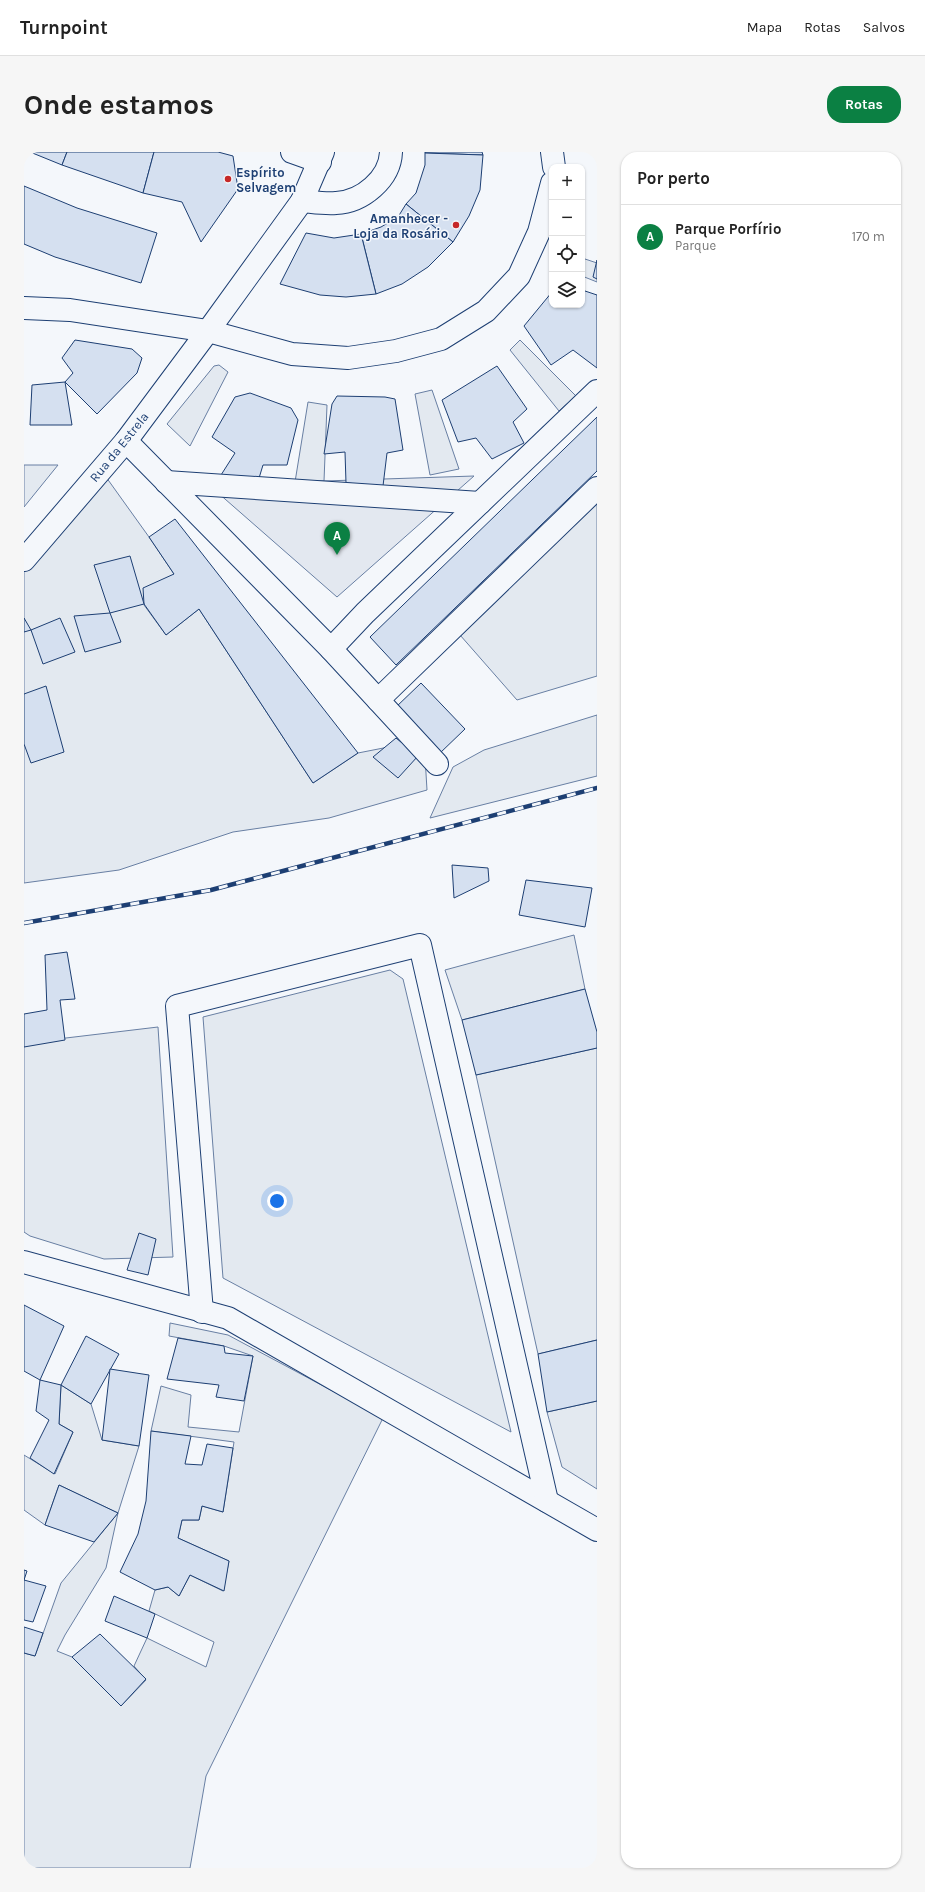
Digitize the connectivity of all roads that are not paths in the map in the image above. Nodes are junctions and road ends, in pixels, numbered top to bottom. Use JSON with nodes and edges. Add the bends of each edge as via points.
{"nodes":[{"id":1,"x":292,"y":152,"type":"edge"},
{"id":2,"x":391,"y":152,"type":"edge"},
{"id":3,"x":552,"y":152,"type":"edge"},
{"id":4,"x":321,"y":157,"type":"edge"},
{"id":5,"x":554,"y":164,"type":"edge"},
{"id":6,"x":549,"y":194,"type":"edge"},
{"id":7,"x":302,"y":201,"type":"junction"},
{"id":8,"x":24,"y":308,"type":"edge"},
{"id":9,"x":208,"y":331,"type":"junction"},
{"id":10,"x":597,"y":391,"type":"edge"},
{"id":11,"x":126,"y":441,"type":"junction"},
{"id":12,"x":166,"y":482,"type":"junction"},
{"id":13,"x":597,"y":488,"type":"edge"},
{"id":14,"x":480,"y":503,"type":"junction"},
{"id":15,"x":24,"y":560,"type":"edge"},
{"id":16,"x":331,"y":649,"type":"junction"},
{"id":17,"x":378,"y":700,"type":"junction"},
{"id":18,"x":437,"y":764,"type":"dead end"},
{"id":19,"x":24,"y":1262,"type":"edge"},
{"id":20,"x":202,"y":1312,"type":"junction"},
{"id":21,"x":547,"y":1501,"type":"junction"},
{"id":22,"x":597,"y":1530,"type":"edge"}],
"edges":[{"from":1,"to":4,"type":"street"},
{"from":2,"to":7,"type":"street","via":[[383,177],[366,193],[353,200],[337,203]]},
{"from":3,"to":5,"type":"street"},
{"from":4,"to":7,"type":"street","name":"Rua da Estrela"},
{"from":6,"to":9,"type":"street","via":[[539,232],[518,276],[486,311],[441,339],[396,351],[348,358],[292,354]]},
{"from":7,"to":9,"type":"street","name":"Rua da Estrela"},
{"from":8,"to":9,"type":"street","via":[[77,311]]},
{"from":9,"to":11,"type":"street","name":"Rua da Estrela"},
{"from":10,"to":14,"type":"street"},
{"from":11,"to":12,"type":"street"},
{"from":11,"to":15,"type":"street","name":"Rua da Estrela"},
{"from":12,"to":14,"type":"street"},
{"from":12,"to":16,"type":"street"},
{"from":13,"to":17,"type":"street"},
{"from":14,"to":16,"type":"street"},
{"from":16,"to":17,"type":"street"},
{"from":17,"to":18,"type":"street"},
{"from":19,"to":20,"type":"street"},
{"from":20,"to":21,"type":"street","via":[[228,1318]]},
{"from":20,"to":21,"type":"street","via":[[177,1006],[420,945]]},
{"from":21,"to":22,"type":"street"}]}
